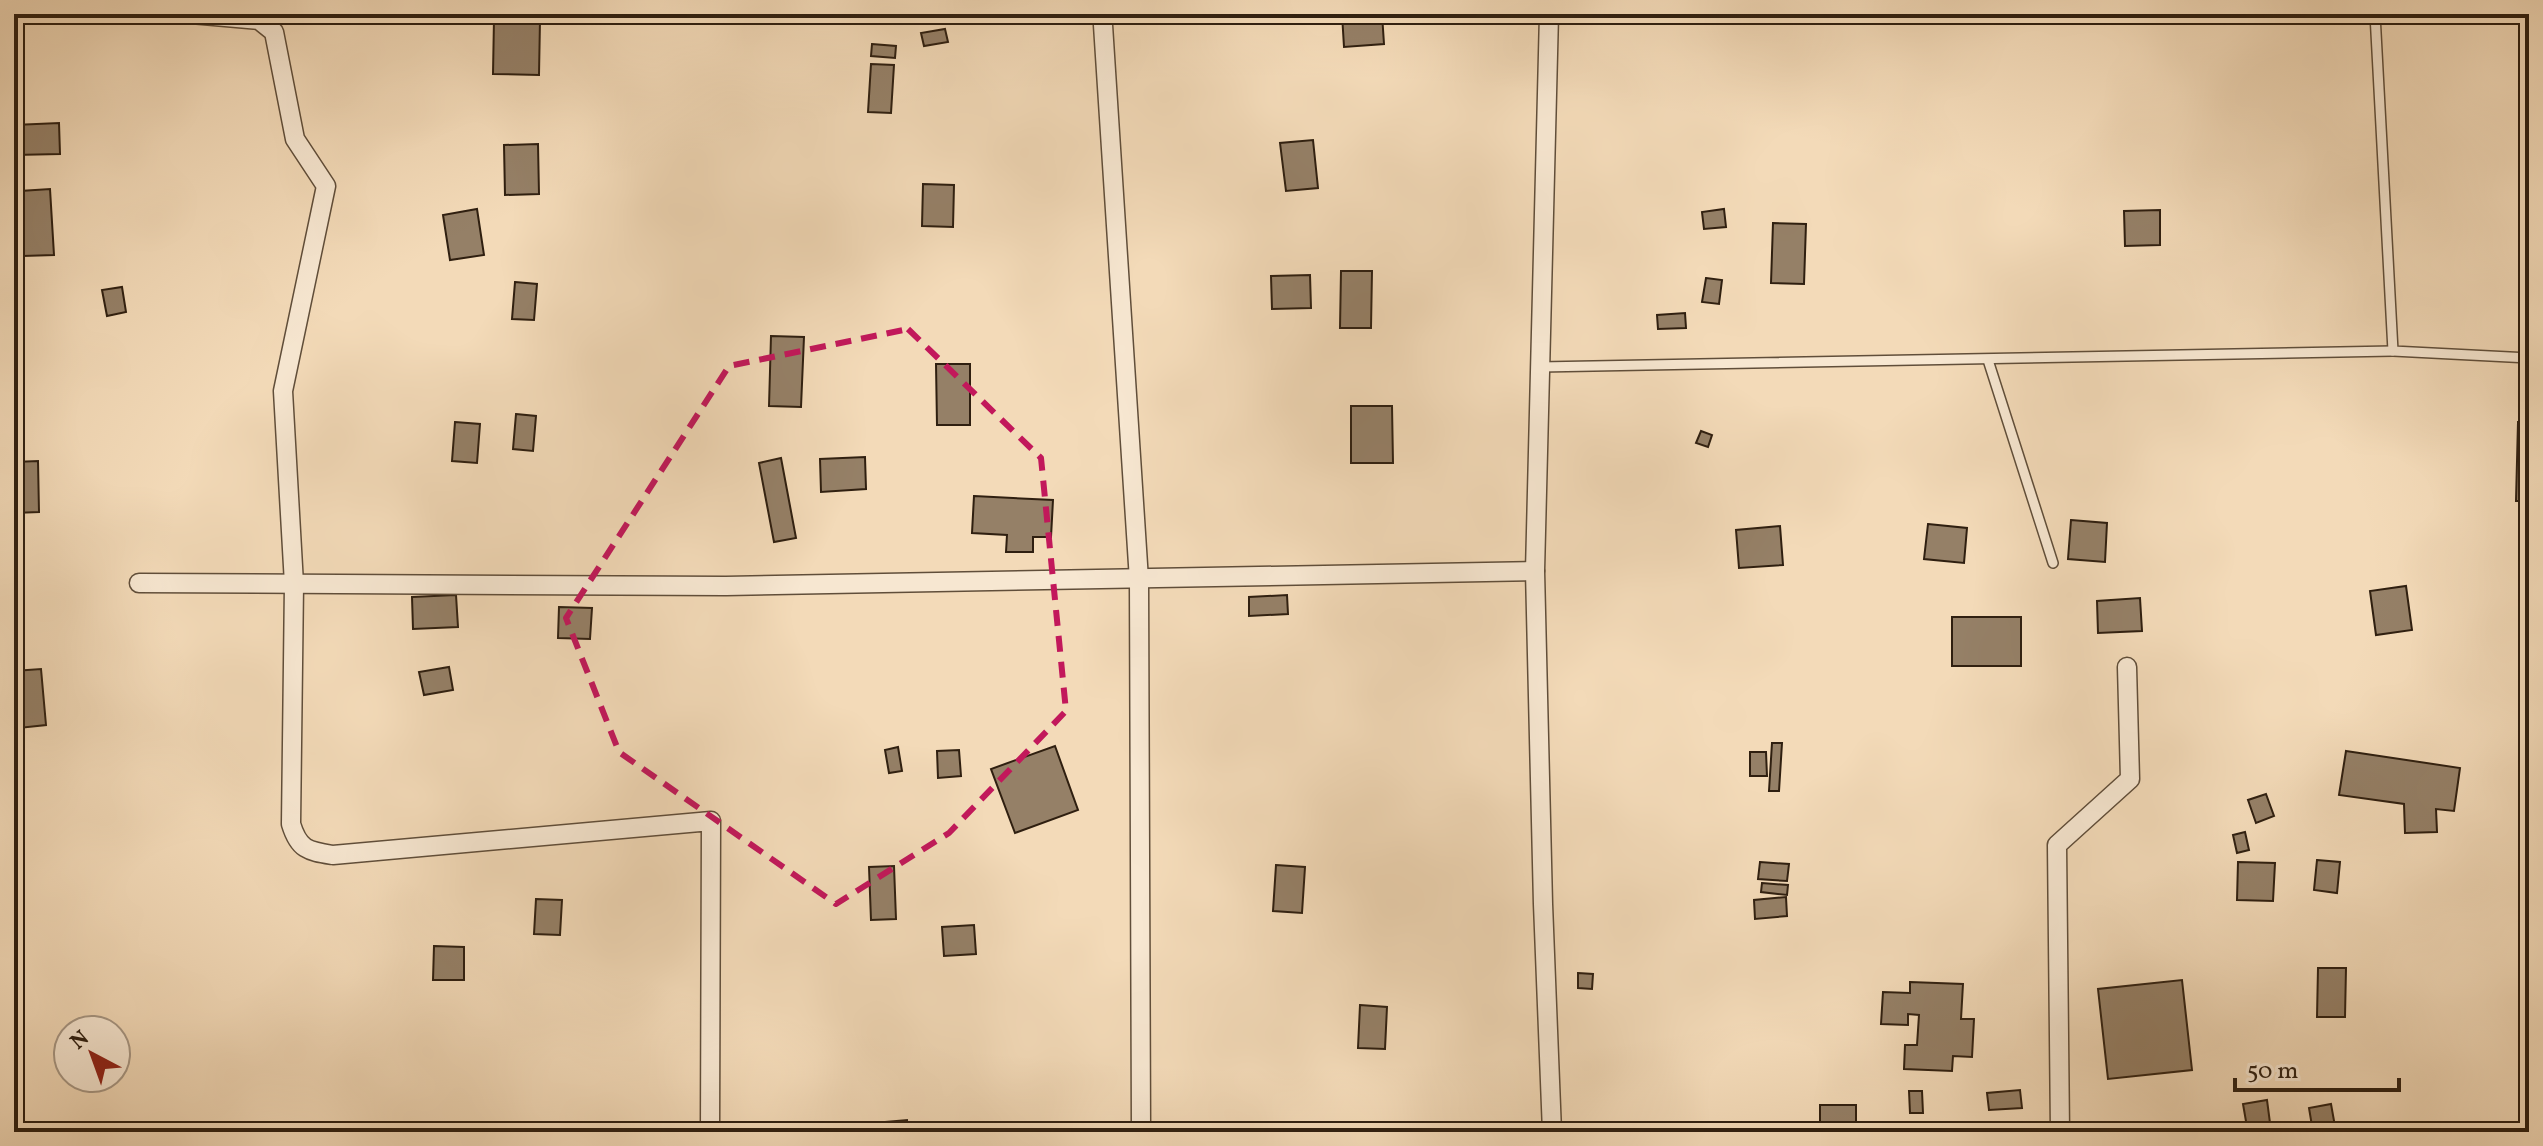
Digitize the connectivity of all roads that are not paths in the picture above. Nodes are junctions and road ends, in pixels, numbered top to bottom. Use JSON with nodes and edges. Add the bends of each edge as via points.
{"nodes":[{"id":1,"x":191,"y":14,"type":"edge"},
{"id":2,"x":1549,"y":14,"type":"edge"},
{"id":3,"x":2375,"y":14,"type":"edge"},
{"id":4,"x":1103,"y":25,"type":"dead end"},
{"id":5,"x":2393,"y":351,"type":"junction"},
{"id":6,"x":2529,"y":358,"type":"edge"},
{"id":7,"x":1988,"y":360,"type":"junction"},
{"id":8,"x":1540,"y":367,"type":"junction"},
{"id":9,"x":2053,"y":563,"type":"dead end"},
{"id":10,"x":1535,"y":571,"type":"junction"},
{"id":11,"x":1139,"y":580,"type":"junction"},
{"id":12,"x":139,"y":583,"type":"dead end"},
{"id":13,"x":294,"y":584,"type":"junction"},
{"id":14,"x":2127,"y":667,"type":"dead end"},
{"id":15,"x":710,"y":1132,"type":"edge"},
{"id":16,"x":1141,"y":1132,"type":"edge"},
{"id":17,"x":1552,"y":1132,"type":"edge"},
{"id":18,"x":2060,"y":1132,"type":"edge"}],
"edges":[{"from":1,"to":13,"type":"street","via":[[259,20],[274,32],[295,139],[326,186],[283,391]]},
{"from":2,"to":8,"type":"street"},
{"from":3,"to":5,"type":"lane"},
{"from":4,"to":11,"type":"street"},
{"from":5,"to":6,"type":"lane"},
{"from":5,"to":7,"type":"lane"},
{"from":7,"to":8,"type":"lane"},
{"from":7,"to":9,"type":"lane"},
{"from":8,"to":10,"type":"street"},
{"from":10,"to":11,"type":"street"},
{"from":10,"to":17,"type":"street"},
{"from":11,"to":13,"type":"street","via":[[726,586]]},
{"from":11,"to":16,"type":"street"},
{"from":12,"to":13,"type":"street"},
{"from":13,"to":15,"type":"street","via":[[291,824],[296,839],[310,852],[333,855],[711,821]]},
{"from":14,"to":18,"type":"street","via":[[2130,779],[2057,845]]}]}
